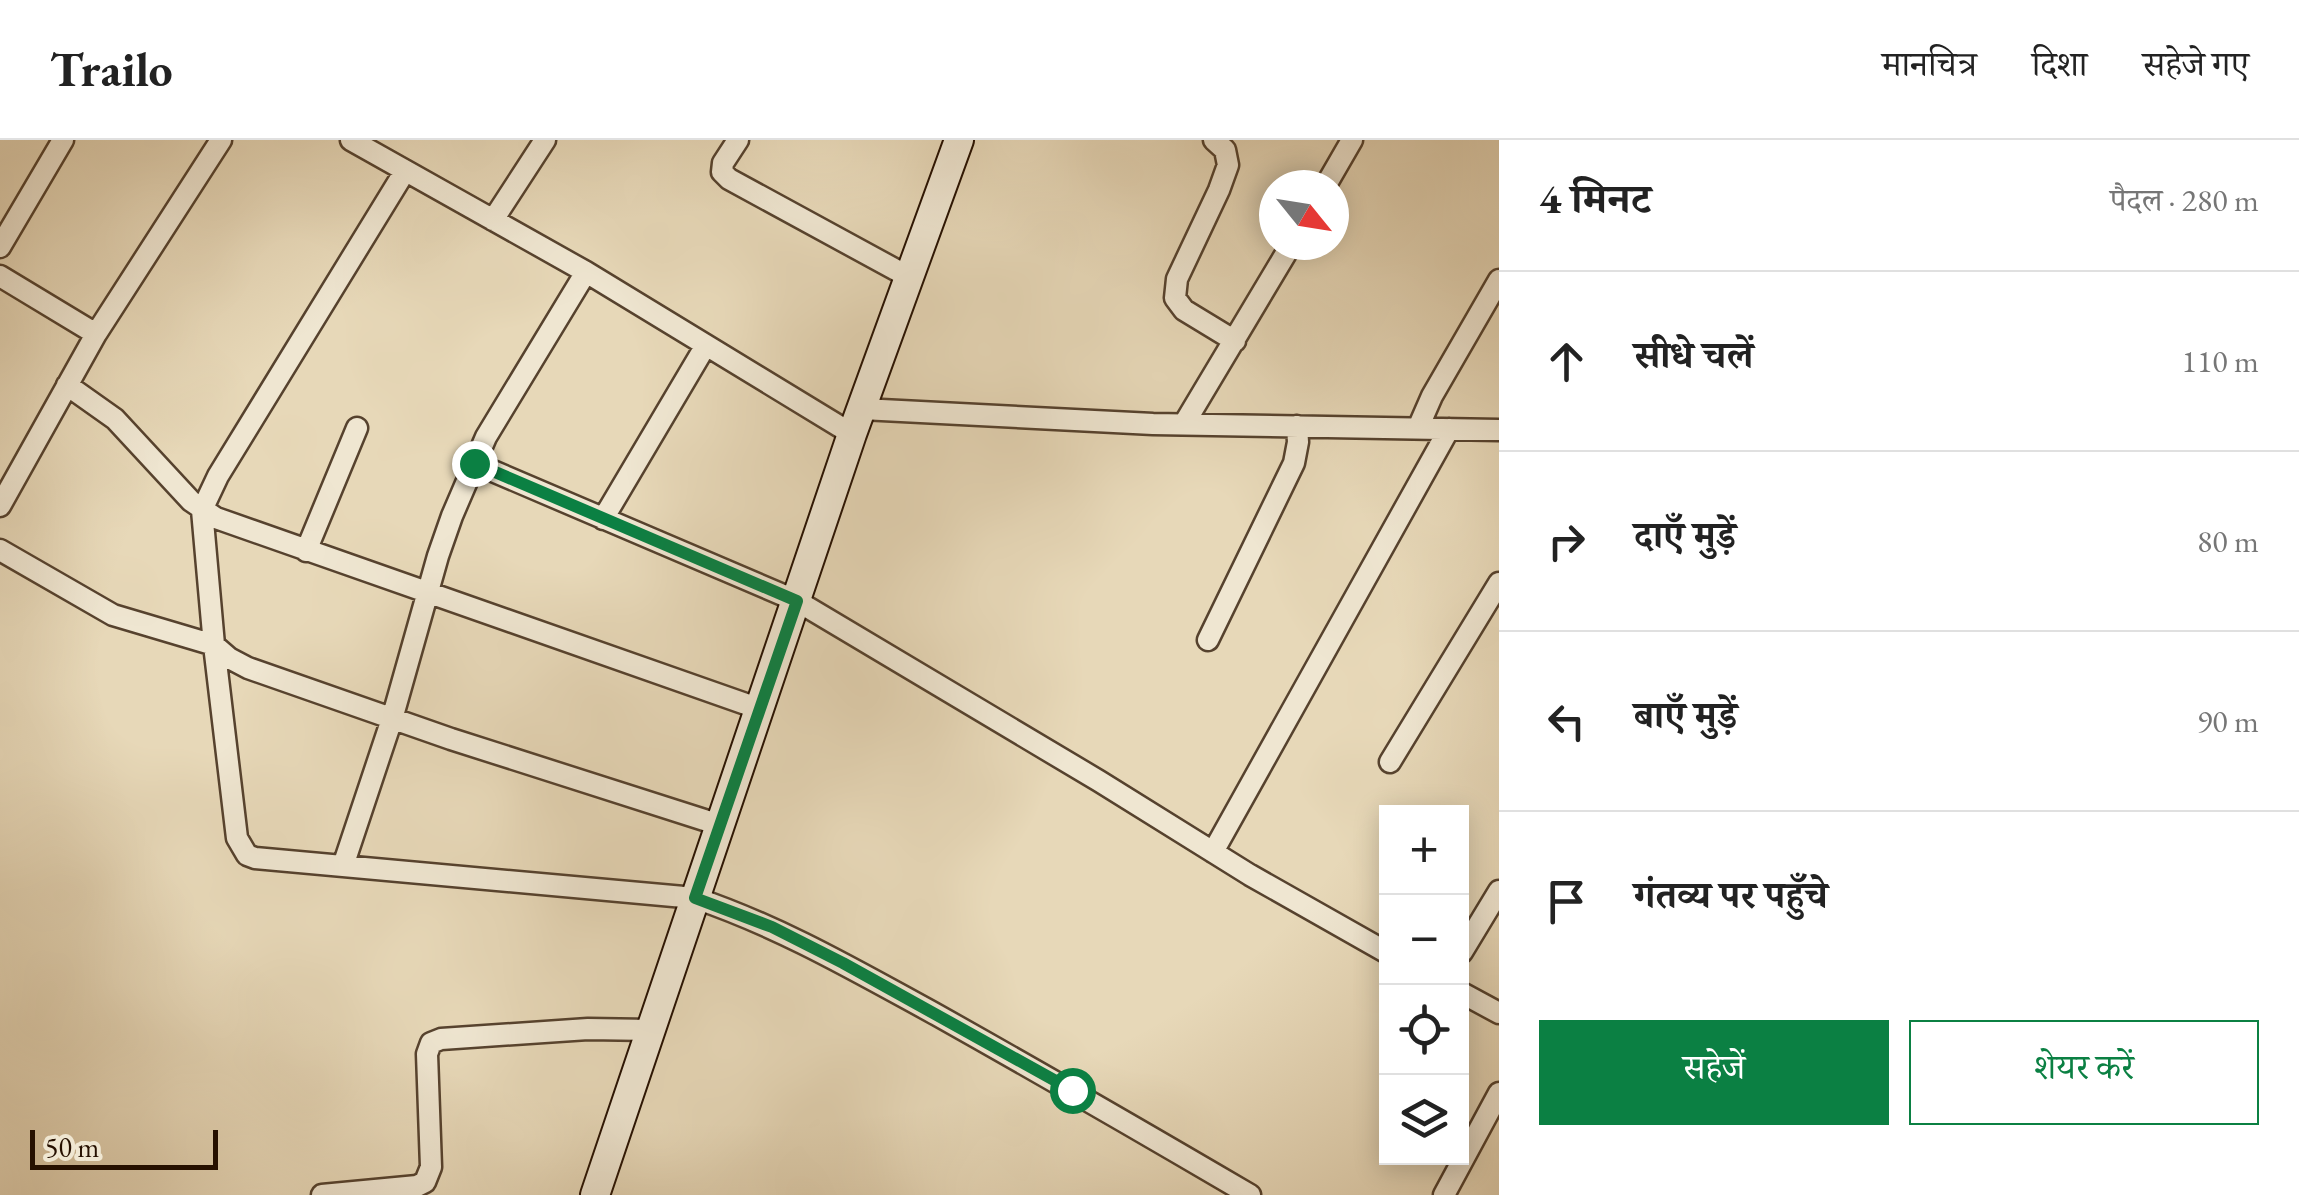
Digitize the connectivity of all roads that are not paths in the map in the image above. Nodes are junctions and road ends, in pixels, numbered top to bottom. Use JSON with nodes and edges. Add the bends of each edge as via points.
{"nodes":[{"id":1,"x":63,"y":140,"type":"edge"},
{"id":2,"x":222,"y":140,"type":"edge"},
{"id":3,"x":351,"y":140,"type":"edge"},
{"id":4,"x":545,"y":140,"type":"edge"},
{"id":5,"x":738,"y":140,"type":"edge"},
{"id":6,"x":960,"y":140,"type":"edge"},
{"id":7,"x":1214,"y":140,"type":"edge"},
{"id":8,"x":1352,"y":140,"type":"edge"},
{"id":9,"x":1335,"y":170,"type":"edge"},
{"id":10,"x":404,"y":171,"type":"junction"},
{"id":11,"x":493,"y":220,"type":"junction"},
{"id":12,"x":0,"y":247,"type":"edge"},
{"id":13,"x":1282,"y":260,"type":"edge"},
{"id":14,"x":586,"y":272,"type":"junction"},
{"id":15,"x":0,"y":276,"type":"edge"},
{"id":16,"x":909,"y":277,"type":"junction"},
{"id":17,"x":1499,"y":280,"type":"edge"},
{"id":18,"x":96,"y":334,"type":"junction"},
{"id":19,"x":1235,"y":341,"type":"junction"},
{"id":20,"x":706,"y":345,"type":"junction"},
{"id":21,"x":67,"y":385,"type":"junction"},
{"id":22,"x":857,"y":421,"type":"junction"},
{"id":23,"x":1184,"y":424,"type":"junction"},
{"id":24,"x":1296,"y":426,"type":"junction"},
{"id":25,"x":357,"y":428,"type":"dead end"},
{"id":26,"x":1418,"y":428,"type":"junction"},
{"id":27,"x":1449,"y":429,"type":"junction"},
{"id":28,"x":1499,"y":430,"type":"edge"},
{"id":29,"x":474,"y":463,"type":"junction"},
{"id":30,"x":0,"y":506,"type":"edge"},
{"id":31,"x":202,"y":510,"type":"junction"},
{"id":32,"x":604,"y":520,"type":"junction"},
{"id":33,"x":0,"y":550,"type":"edge"},
{"id":34,"x":306,"y":550,"type":"junction"},
{"id":35,"x":1499,"y":583,"type":"edge"},
{"id":36,"x":428,"y":594,"type":"junction"},
{"id":37,"x":797,"y":601,"type":"junction"},
{"id":38,"x":1208,"y":640,"type":"dead end"},
{"id":39,"x":214,"y":644,"type":"junction"},
{"id":40,"x":760,"y":709,"type":"junction"},
{"id":41,"x":392,"y":718,"type":"junction"},
{"id":42,"x":1390,"y":762,"type":"dead end"},
{"id":43,"x":720,"y":825,"type":"junction"},
{"id":44,"x":1213,"y":852,"type":"junction"},
{"id":45,"x":343,"y":866,"type":"junction"},
{"id":46,"x":1499,"y":891,"type":"edge"},
{"id":47,"x":695,"y":898,"type":"junction"},
{"id":48,"x":1469,"y":940,"type":"edge"},
{"id":49,"x":1379,"y":948,"type":"edge"},
{"id":50,"x":1469,"y":997,"type":"edge"},
{"id":51,"x":1499,"y":1013,"type":"edge"},
{"id":52,"x":650,"y":1030,"type":"junction"},
{"id":53,"x":1499,"y":1093,"type":"edge"},
{"id":54,"x":322,"y":1195,"type":"edge"},
{"id":55,"x":594,"y":1195,"type":"edge"},
{"id":56,"x":1250,"y":1195,"type":"edge"},
{"id":57,"x":1444,"y":1195,"type":"edge"}],
"edges":[{"from":1,"to":12,"type":"street"},
{"from":2,"to":18,"type":"street"},
{"from":3,"to":10,"type":"street"},
{"from":4,"to":11,"type":"street"},
{"from":5,"to":16,"type":"street","via":[[723,163],[729,179]]},
{"from":6,"to":16,"type":"main road"},
{"from":7,"to":19,"type":"street","via":[[1228,165],[1177,279],[1176,298]]},
{"from":8,"to":9,"type":"street"},
{"from":10,"to":11,"type":"street"},
{"from":10,"to":31,"type":"street"},
{"from":11,"to":14,"type":"street"},
{"from":13,"to":19,"type":"street"},
{"from":14,"to":20,"type":"street"},
{"from":14,"to":29,"type":"street"},
{"from":15,"to":18,"type":"street"},
{"from":16,"to":22,"type":"main road"},
{"from":17,"to":26,"type":"street"},
{"from":18,"to":21,"type":"street"},
{"from":19,"to":23,"type":"street"},
{"from":20,"to":22,"type":"street"},
{"from":20,"to":32,"type":"street"},
{"from":21,"to":30,"type":"street"},
{"from":21,"to":31,"type":"street","via":[[115,420]]},
{"from":22,"to":23,"type":"street"},
{"from":22,"to":37,"type":"main road"},
{"from":23,"to":24,"type":"street"},
{"from":24,"to":26,"type":"street"},
{"from":24,"to":38,"type":"street","via":[[1294,463]]},
{"from":25,"to":34,"type":"street"},
{"from":26,"to":27,"type":"street"},
{"from":27,"to":28,"type":"street"},
{"from":27,"to":44,"type":"street"},
{"from":29,"to":32,"type":"street"},
{"from":29,"to":36,"type":"street"},
{"from":31,"to":34,"type":"street"},
{"from":31,"to":39,"type":"street"},
{"from":32,"to":37,"type":"street"},
{"from":33,"to":39,"type":"street","via":[[113,615]]},
{"from":34,"to":36,"type":"street"},
{"from":35,"to":42,"type":"street"},
{"from":36,"to":40,"type":"street"},
{"from":36,"to":41,"type":"street"},
{"from":37,"to":40,"type":"main road"},
{"from":37,"to":44,"type":"street"},
{"from":39,"to":41,"type":"street","via":[[248,668]]},
{"from":39,"to":45,"type":"street","via":[[242,849],[254,858]]},
{"from":40,"to":43,"type":"main road"},
{"from":41,"to":43,"type":"street"},
{"from":41,"to":45,"type":"street"},
{"from":43,"to":47,"type":"main road"},
{"from":44,"to":49,"type":"street"},
{"from":45,"to":47,"type":"street"},
{"from":46,"to":48,"type":"street"},
{"from":47,"to":52,"type":"main road"},
{"from":47,"to":56,"type":"street","via":[[843,963]]},
{"from":50,"to":51,"type":"street"},
{"from":52,"to":54,"type":"street","via":[[432,1043],[431,1168],[425,1182]]},
{"from":52,"to":55,"type":"main road"},
{"from":53,"to":57,"type":"street"}]}
